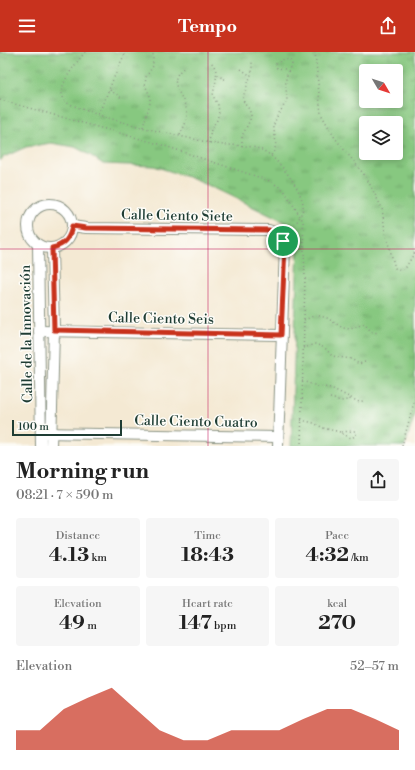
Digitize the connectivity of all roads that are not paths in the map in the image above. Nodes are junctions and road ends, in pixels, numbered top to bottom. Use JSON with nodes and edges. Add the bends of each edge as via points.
{"nodes":[{"id":1,"x":72,"y":226,"type":"junction"},
{"id":2,"x":38,"y":245,"type":"junction"},
{"id":3,"x":52,"y":248,"type":"junction"},
{"id":4,"x":54,"y":330,"type":"junction"},
{"id":5,"x":39,"y":331,"type":"junction"},
{"id":6,"x":281,"y":335,"type":"junction"},
{"id":7,"x":46,"y":433,"type":"junction"},
{"id":8,"x":278,"y":441,"type":"edge"},
{"id":9,"x":41,"y":446,"type":"edge"},
{"id":10,"x":51,"y":446,"type":"edge"}],
"edges":[{"from":1,"to":2,"type":"street","via":[[71,218],[61,206],[46,204],[39,207],[29,218],[28,226],[32,240]]},
{"from":1,"to":3,"type":"street","via":[[67,241]]},
{"from":1,"to":6,"type":"street","name":"Calle Ciento Siete","via":[[269,230],[282,238],[285,246]]},
{"from":2,"to":3,"type":"street"},
{"from":2,"to":5,"type":"street","name":"Calle de la Innovación"},
{"from":3,"to":4,"type":"street","name":"Calle de la Innovación"},
{"from":4,"to":5,"type":"street","name":"Calle Ciento Seis"},
{"from":4,"to":6,"type":"street","name":"Calle Ciento Seis"},
{"from":4,"to":7,"type":"street","name":"Calle de la Innovación"},
{"from":5,"to":7,"type":"street","name":"Calle de la Innovación"},
{"from":6,"to":8,"type":"street"},
{"from":7,"to":8,"type":"street","name":"Calle Ciento Cuatro"},
{"from":7,"to":9,"type":"street","name":"Calle de la Innovación"},
{"from":7,"to":10,"type":"street","name":"Calle de la Innovación"}]}
